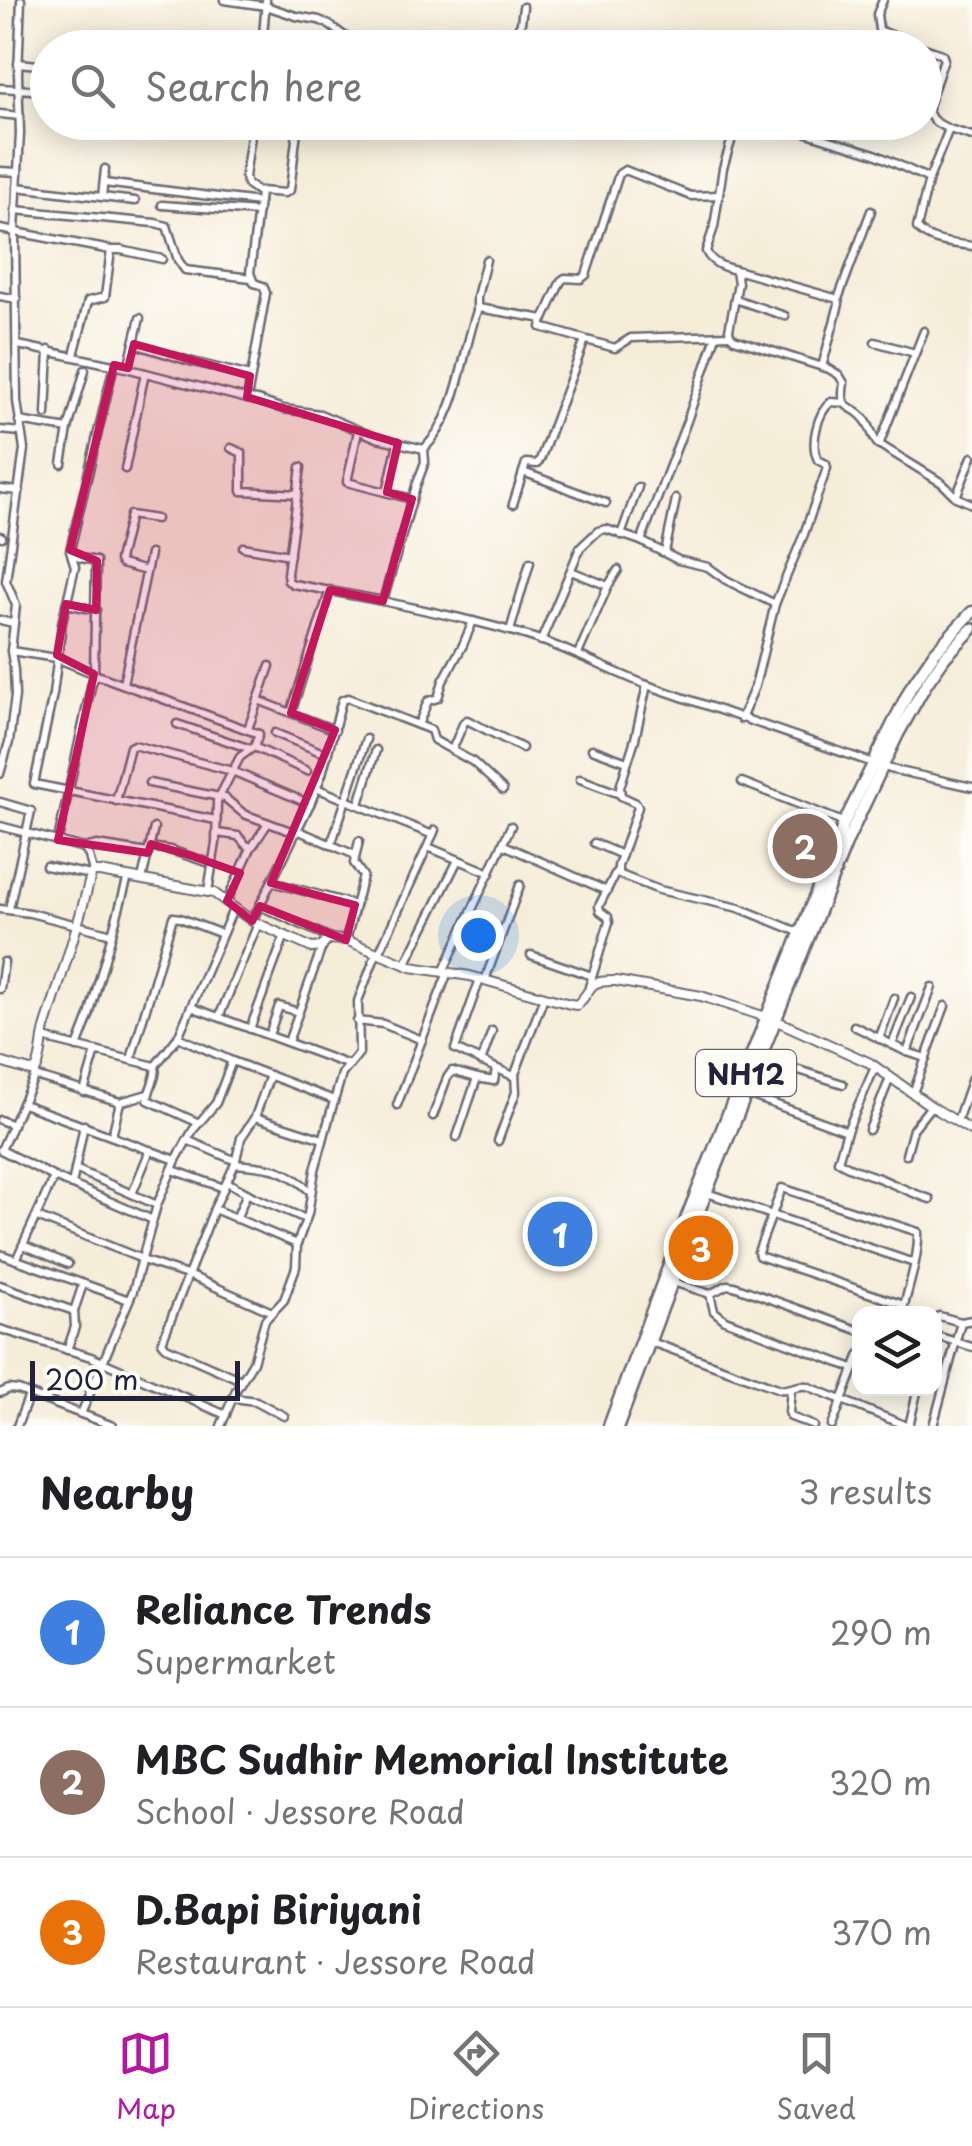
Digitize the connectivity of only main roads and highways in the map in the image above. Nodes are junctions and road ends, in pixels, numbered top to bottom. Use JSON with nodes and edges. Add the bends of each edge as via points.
{"nodes":[{"id":1,"x":972,"y":609,"type":"edge"},
{"id":2,"x":972,"y":630,"type":"edge"},
{"id":3,"x":895,"y":729,"type":"junction"},
{"id":4,"x":877,"y":765,"type":"junction"},
{"id":5,"x":772,"y":1019,"type":"junction"},
{"id":6,"x":609,"y":1426,"type":"edge"},
{"id":7,"x":618,"y":1426,"type":"edge"}],
"edges":[{"from":1,"to":3,"type":"highway","number":"NH12","via":[[911,688]]},
{"from":2,"to":3,"type":"highway","number":"NH12"},
{"from":3,"to":4,"type":"highway","number":"NH12"},
{"from":4,"to":5,"type":"highway","number":"NH12"},
{"from":4,"to":5,"type":"highway","number":"NH12","via":[[844,823]]},
{"from":5,"to":6,"type":"highway","number":"NH12","via":[[688,1214]]},
{"from":5,"to":7,"type":"highway","number":"NH12"}]}
